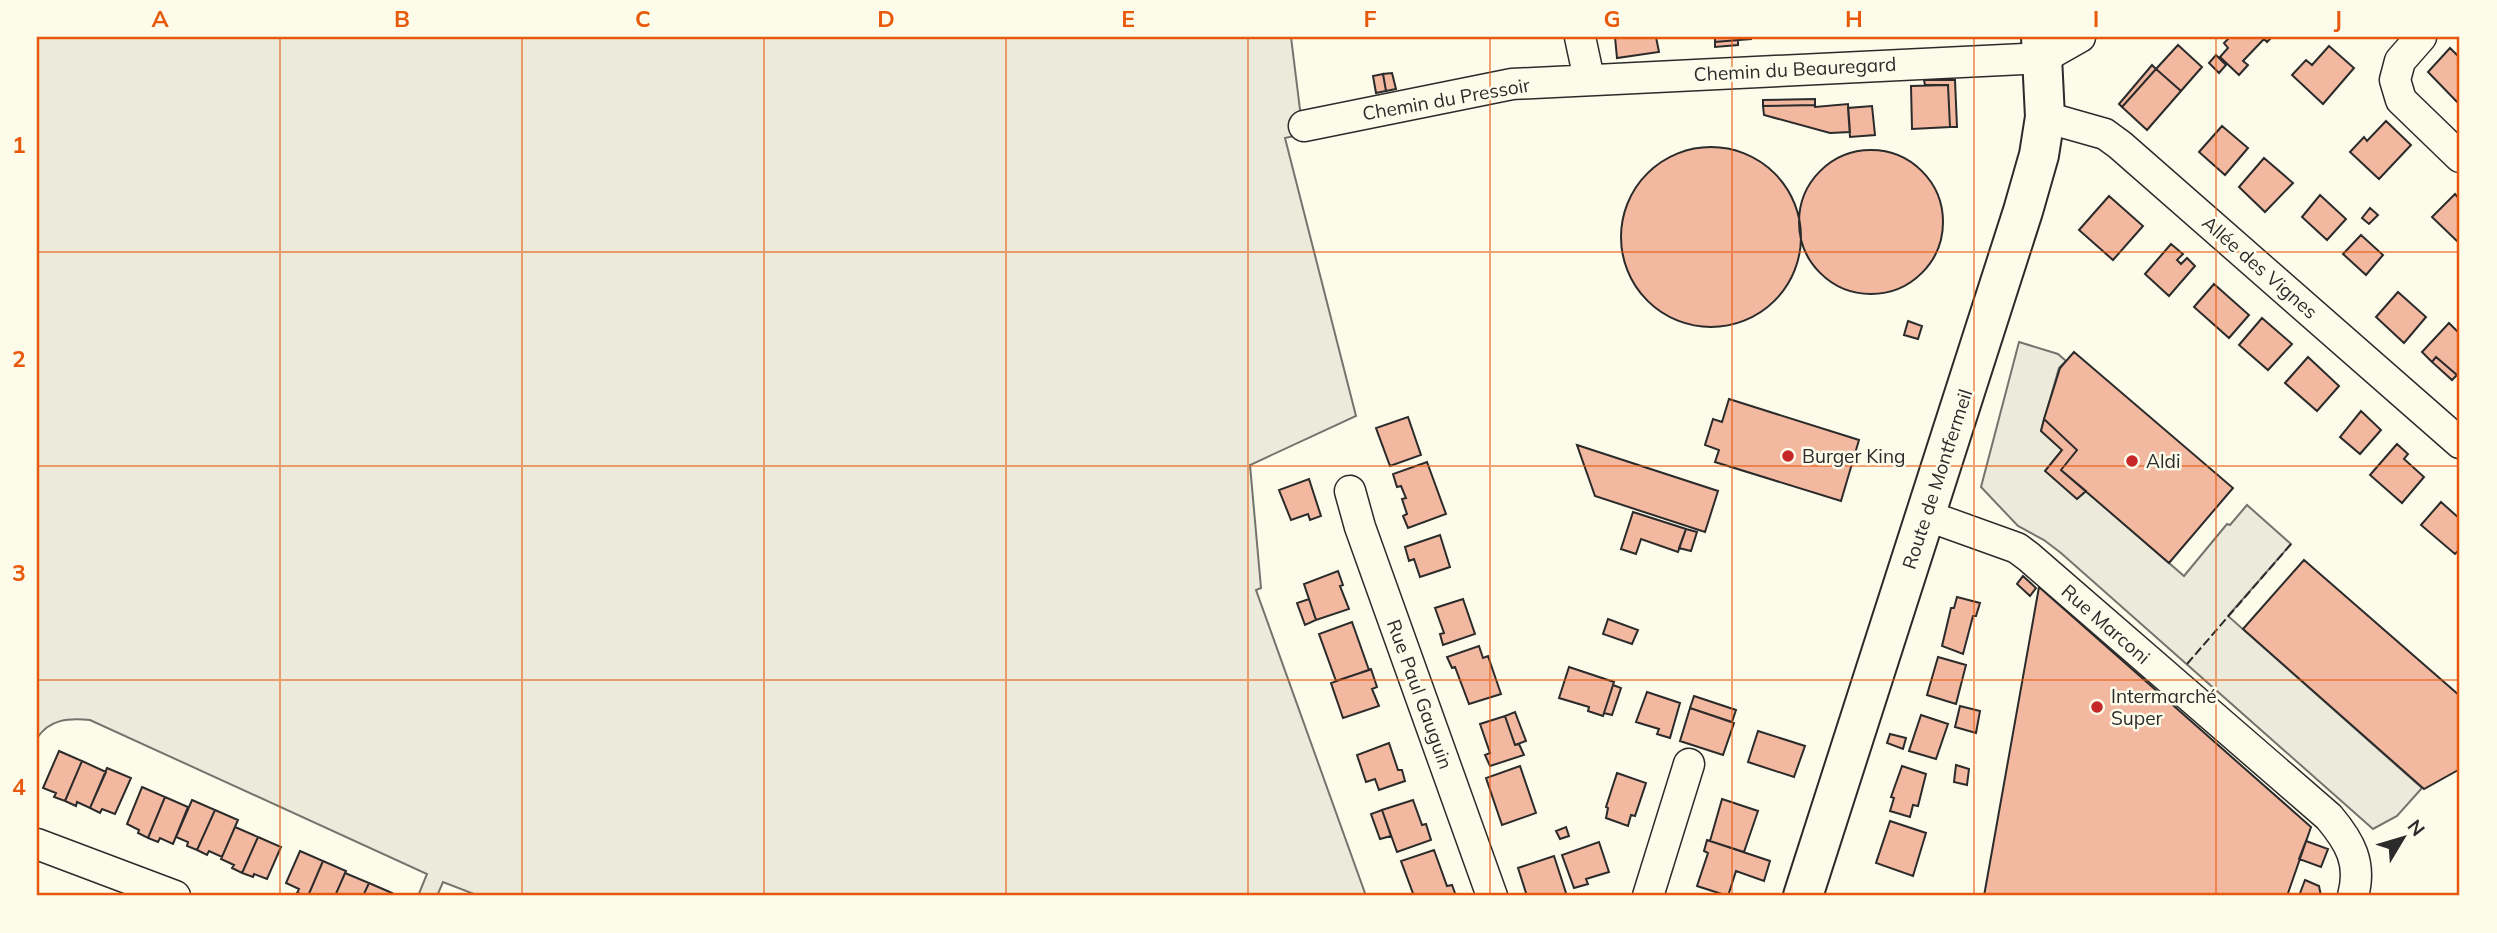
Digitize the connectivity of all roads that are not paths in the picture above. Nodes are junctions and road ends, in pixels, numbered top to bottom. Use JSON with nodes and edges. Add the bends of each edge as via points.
{"nodes":[{"id":1,"x":1580,"y":37,"type":"edge"},
{"id":2,"x":2080,"y":37,"type":"edge"},
{"id":3,"x":2421,"y":37,"type":"edge"},
{"id":4,"x":2042,"y":47,"type":"edge"},
{"id":5,"x":1589,"y":79,"type":"junction"},
{"id":6,"x":2045,"y":117,"type":"junction"},
{"id":7,"x":1304,"y":126,"type":"dead end"},
{"id":8,"x":2460,"y":157,"type":"edge"},
{"id":9,"x":2460,"y":443,"type":"edge"},
{"id":10,"x":1350,"y":491,"type":"dead end"},
{"id":11,"x":1926,"y":515,"type":"junction"},
{"id":12,"x":1689,"y":764,"type":"dead end"},
{"id":13,"x":37,"y":844,"type":"edge"},
{"id":14,"x":174,"y":896,"type":"edge"},
{"id":15,"x":1492,"y":896,"type":"edge"},
{"id":16,"x":1648,"y":896,"type":"edge"},
{"id":17,"x":1803,"y":896,"type":"edge"},
{"id":18,"x":2353,"y":896,"type":"edge"}],
"edges":[{"from":1,"to":5,"type":"street"},
{"from":2,"to":4,"type":"street"},
{"from":3,"to":8,"type":"street","via":[[2400,61],[2395,80],[2401,100]]},
{"from":4,"to":5,"type":"street","name":"Chemin du Beauregard"},
{"from":4,"to":6,"type":"main road","name":"Route de Montfermeil"},
{"from":5,"to":7,"type":"street","name":"Chemin du Pressoir","via":[[1512,84]]},
{"from":6,"to":9,"type":"street","name":"Allée des Vignes","via":[[2105,134],[2120,145]]},
{"from":6,"to":11,"type":"main road","name":"Route de Montfermeil","via":[[2023,211]]},
{"from":10,"to":15,"type":"street","name":"Rue Paul Gauguin"},
{"from":11,"to":17,"type":"main road","name":"Route de Montfermeil"},
{"from":11,"to":18,"type":"street","name":"Rue Marconi","via":[[2017,548],[2329,817],[2355,855]]},
{"from":12,"to":16,"type":"street"},
{"from":13,"to":14,"type":"street"}]}
